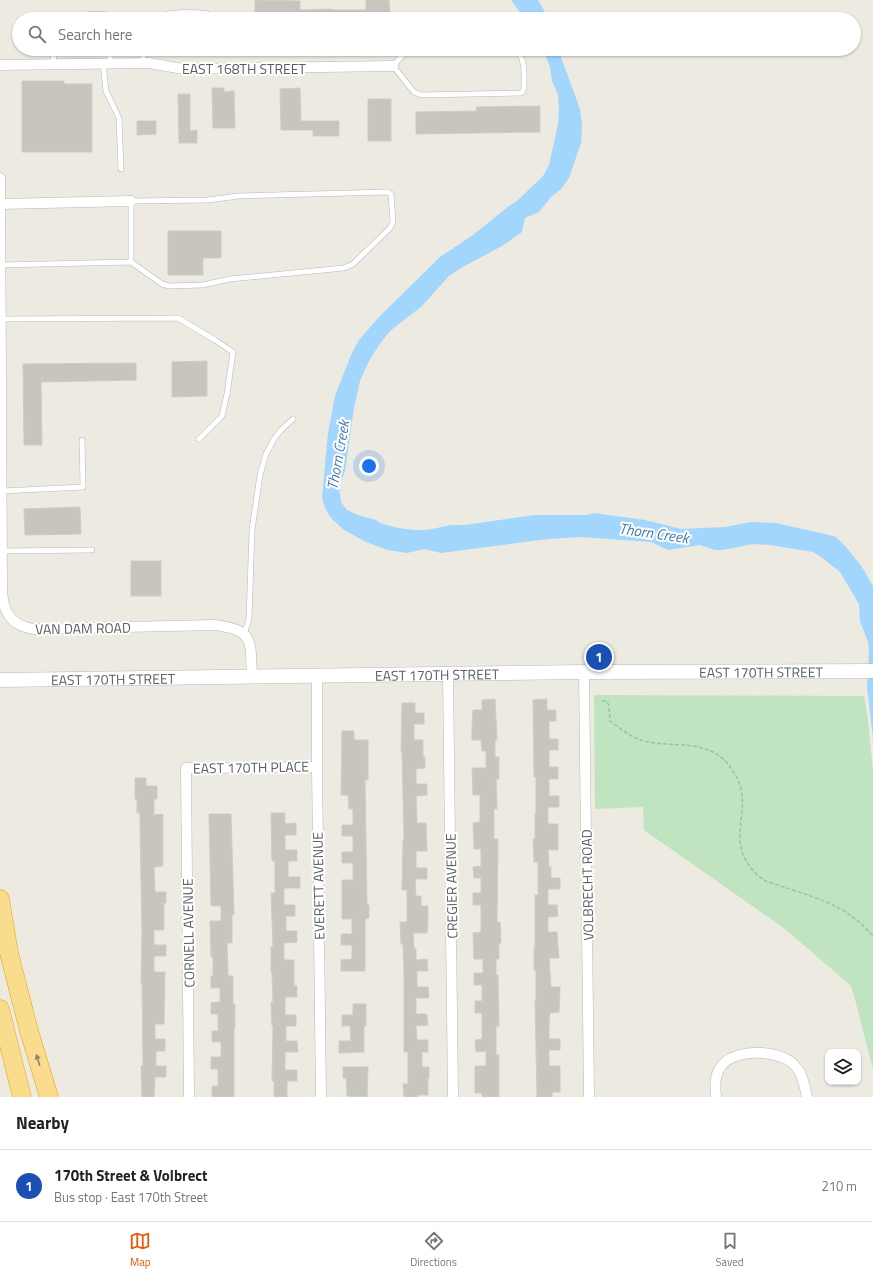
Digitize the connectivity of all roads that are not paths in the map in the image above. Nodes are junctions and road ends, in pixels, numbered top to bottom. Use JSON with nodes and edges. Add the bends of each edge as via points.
{"nodes":[{"id":1,"x":54,"y":56,"type":"edge"},
{"id":2,"x":108,"y":56,"type":"edge"},
{"id":3,"x":143,"y":56,"type":"edge"},
{"id":4,"x":402,"y":56,"type":"edge"},
{"id":5,"x":521,"y":56,"type":"edge"},
{"id":6,"x":107,"y":63,"type":"junction"},
{"id":7,"x":143,"y":63,"type":"junction"},
{"id":8,"x":53,"y":64,"type":"junction"},
{"id":9,"x":0,"y":65,"type":"edge"},
{"id":10,"x":393,"y":66,"type":"junction"},
{"id":11,"x":120,"y":169,"type":"dead end"},
{"id":12,"x":0,"y":178,"type":"edge"},
{"id":13,"x":131,"y":201,"type":"junction"},
{"id":14,"x":1,"y":204,"type":"edge"},
{"id":15,"x":131,"y":262,"type":"junction"},
{"id":16,"x":1,"y":265,"type":"edge"},
{"id":17,"x":2,"y":319,"type":"junction"},
{"id":18,"x":293,"y":419,"type":"dead end"},
{"id":19,"x":199,"y":439,"type":"dead end"},
{"id":20,"x":82,"y":440,"type":"dead end"},
{"id":21,"x":2,"y":491,"type":"junction"},
{"id":22,"x":92,"y":550,"type":"dead end"},
{"id":23,"x":2,"y":551,"type":"junction"},
{"id":24,"x":244,"y":634,"type":"junction"},
{"id":25,"x":873,"y":671,"type":"edge"},
{"id":26,"x":584,"y":672,"type":"junction"},
{"id":27,"x":448,"y":674,"type":"junction"},
{"id":28,"x":317,"y":675,"type":"junction"},
{"id":29,"x":252,"y":676,"type":"junction"},
{"id":30,"x":0,"y":680,"type":"edge"},
{"id":31,"x":317,"y":767,"type":"junction"},
{"id":32,"x":186,"y":768,"type":"joint"},
{"id":33,"x":0,"y":898,"type":"edge"},
{"id":34,"x":0,"y":1009,"type":"edge"},
{"id":35,"x":22,"y":1097,"type":"edge"},
{"id":36,"x":49,"y":1097,"type":"edge"},
{"id":37,"x":189,"y":1097,"type":"edge"},
{"id":38,"x":321,"y":1097,"type":"edge"},
{"id":39,"x":453,"y":1097,"type":"edge"},
{"id":40,"x":589,"y":1097,"type":"edge"},
{"id":41,"x":716,"y":1097,"type":"edge"},
{"id":42,"x":807,"y":1097,"type":"edge"}],
"edges":[{"from":1,"to":8,"type":"lane"},
{"from":2,"to":6,"type":"lane"},
{"from":3,"to":7,"type":"lane"},
{"from":4,"to":10,"type":"lane"},
{"from":5,"to":10,"type":"lane","via":[[524,63],[524,88],[521,93],[421,95],[414,92]]},
{"from":6,"to":7,"type":"street","name":"EAST 168TH STREET"},
{"from":6,"to":8,"type":"street","name":"EAST 168TH STREET"},
{"from":6,"to":11,"type":"lane","via":[[106,91],[119,118]]},
{"from":7,"to":10,"type":"street","name":"EAST 168TH STREET","via":[[183,69]]},
{"from":8,"to":9,"type":"street","name":"EAST 168TH STREET"},
{"from":12,"to":14,"type":"street","name":"VAN DAM ROAD"},
{"from":13,"to":14,"type":"street"},
{"from":13,"to":15,"type":"lane"},
{"from":13,"to":15,"type":"lane","via":[[388,192],[392,197],[393,222],[390,228],[352,264],[336,270],[230,279],[203,285],[168,286]]},
{"from":14,"to":16,"type":"street","name":"VAN DAM ROAD"},
{"from":15,"to":16,"type":"lane"},
{"from":16,"to":17,"type":"street","name":"VAN DAM ROAD"},
{"from":17,"to":19,"type":"lane","via":[[178,318],[215,340],[233,352],[227,394],[222,416]]},
{"from":17,"to":21,"type":"street","name":"VAN DAM ROAD"},
{"from":18,"to":24,"type":"lane","via":[[274,439],[266,454],[260,475],[252,530],[249,619]]},
{"from":20,"to":21,"type":"lane","via":[[83,487]]},
{"from":21,"to":23,"type":"street","name":"VAN DAM ROAD"},
{"from":22,"to":23,"type":"lane"},
{"from":23,"to":24,"type":"street","name":"VAN DAM ROAD","via":[[4,606],[13,621],[28,629],[215,625],[228,626]]},
{"from":24,"to":29,"type":"street","via":[[250,646]]},
{"from":25,"to":26,"type":"street","name":"EAST 170TH STREET"},
{"from":26,"to":27,"type":"street","name":"EAST 170TH STREET"},
{"from":26,"to":40,"type":"street","name":"VOLBRECHT ROAD"},
{"from":27,"to":28,"type":"street","name":"EAST 170TH STREET"},
{"from":27,"to":39,"type":"street","name":"CREGIER AVENUE"},
{"from":28,"to":29,"type":"street","name":"EAST 170TH STREET"},
{"from":28,"to":31,"type":"street","name":"EVERETT AVENUE"},
{"from":29,"to":30,"type":"street","name":"EAST 170TH STREET"},
{"from":31,"to":32,"type":"street","name":"EAST 170TH PLACE"},
{"from":31,"to":38,"type":"street","name":"EVERETT AVENUE"},
{"from":32,"to":37,"type":"street","name":"CORNELL AVENUE"},
{"from":36,"to":33,"type":"highway","one_way":true,"via":[[13,967]]},
{"from":34,"to":35,"type":"highway"},
{"from":41,"to":42,"type":"street","via":[[715,1083],[723,1064],[738,1055],[764,1054],[779,1056],[797,1067]]}]}
